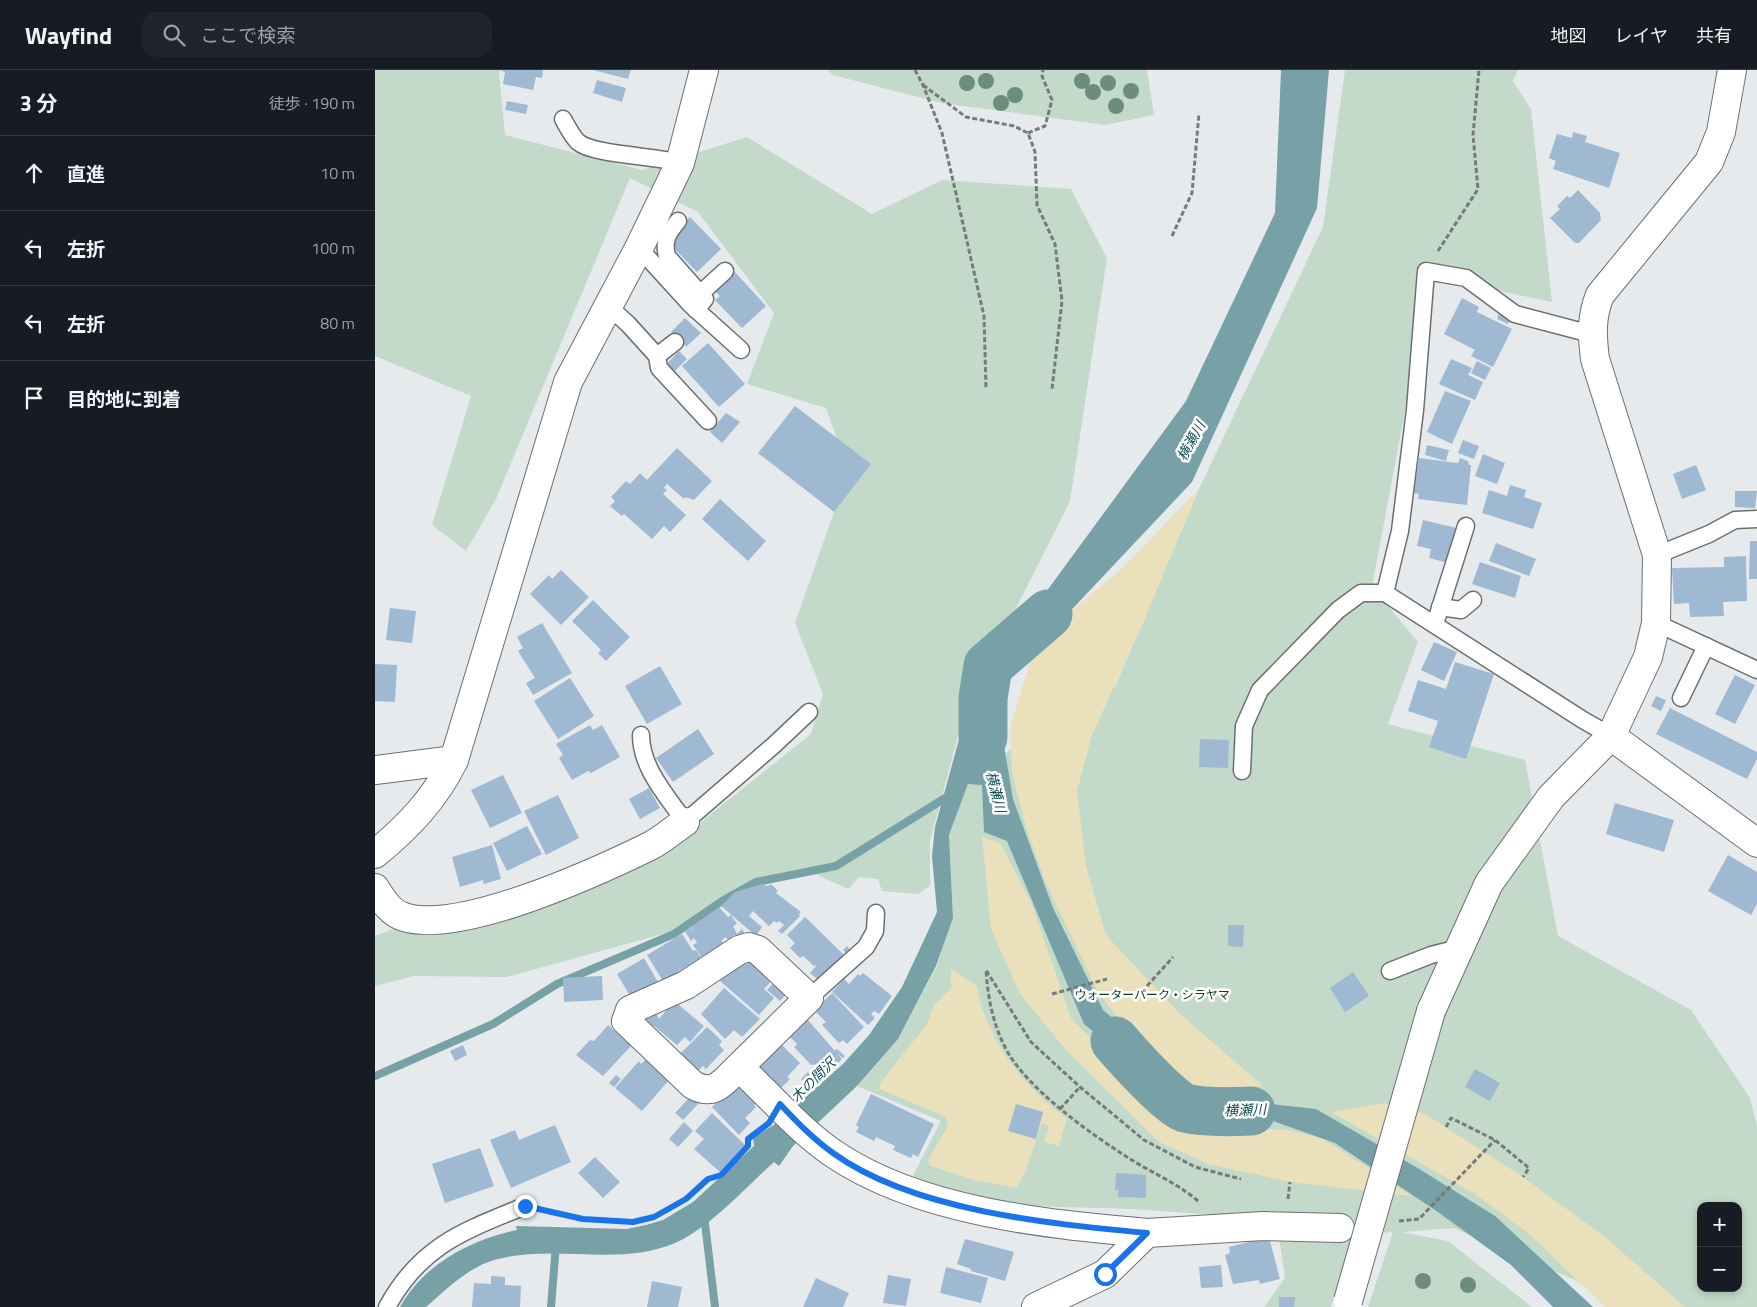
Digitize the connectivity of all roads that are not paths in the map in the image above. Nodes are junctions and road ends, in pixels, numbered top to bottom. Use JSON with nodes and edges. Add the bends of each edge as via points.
{"nodes":[{"id":1,"x":704,"y":70,"type":"edge"},
{"id":2,"x":1732,"y":70,"type":"edge"},
{"id":3,"x":563,"y":119,"type":"dead end"},
{"id":4,"x":680,"y":163,"type":"junction"},
{"id":5,"x":678,"y":221,"type":"dead end"},
{"id":6,"x":639,"y":248,"type":"junction"},
{"id":7,"x":725,"y":271,"type":"dead end"},
{"id":8,"x":701,"y":293,"type":"junction"},
{"id":9,"x":608,"y":306,"type":"junction"},
{"id":10,"x":696,"y":310,"type":"junction"},
{"id":11,"x":1591,"y":334,"type":"junction"},
{"id":12,"x":675,"y":342,"type":"dead end"},
{"id":13,"x":741,"y":350,"type":"dead end"},
{"id":14,"x":657,"y":356,"type":"junction"},
{"id":15,"x":708,"y":421,"type":"dead end"},
{"id":16,"x":1757,"y":519,"type":"edge"},
{"id":17,"x":1466,"y":526,"type":"dead end"},
{"id":18,"x":1657,"y":555,"type":"junction"},
{"id":19,"x":1385,"y":593,"type":"junction"},
{"id":20,"x":1473,"y":600,"type":"dead end"},
{"id":21,"x":1440,"y":607,"type":"junction"},
{"id":22,"x":1656,"y":623,"type":"junction"},
{"id":23,"x":1435,"y":624,"type":"junction"},
{"id":24,"x":1706,"y":646,"type":"junction"},
{"id":25,"x":1757,"y":670,"type":"edge"},
{"id":26,"x":1681,"y":698,"type":"dead end"},
{"id":27,"x":809,"y":712,"type":"dead end"},
{"id":28,"x":641,"y":735,"type":"dead end"},
{"id":29,"x":1611,"y":736,"type":"junction"},
{"id":30,"x":454,"y":760,"type":"junction"},
{"id":31,"x":375,"y":770,"type":"edge"},
{"id":32,"x":1242,"y":771,"type":"dead end"},
{"id":33,"x":685,"y":822,"type":"junction"},
{"id":34,"x":1757,"y":843,"type":"edge"},
{"id":35,"x":375,"y":854,"type":"edge"},
{"id":36,"x":375,"y":888,"type":"edge"},
{"id":37,"x":876,"y":913,"type":"dead end"},
{"id":38,"x":1459,"y":948,"type":"junction"},
{"id":39,"x":1390,"y":971,"type":"dead end"},
{"id":40,"x":809,"y":998,"type":"junction"},
{"id":41,"x":739,"y":1067,"type":"junction"},
{"id":42,"x":525,"y":1206,"type":"road end"},
{"id":43,"x":1340,"y":1228,"type":"dead end"},
{"id":44,"x":1147,"y":1233,"type":"junction"},
{"id":45,"x":1347,"y":1304,"type":"edge"},
{"id":46,"x":387,"y":1307,"type":"edge"},
{"id":47,"x":1036,"y":1307,"type":"edge"}],
"edges":[{"from":1,"to":4,"type":"street"},
{"from":2,"to":11,"type":"street","via":[[1721,132],[1709,162],[1600,295],[1593,312]]},
{"from":3,"to":4,"type":"lane","via":[[579,142],[593,148]]},
{"from":4,"to":6,"type":"street"},
{"from":5,"to":8,"type":"lane","via":[[666,237],[667,256]]},
{"from":6,"to":9,"type":"street"},
{"from":6,"to":10,"type":"lane"},
{"from":7,"to":8,"type":"lane"},
{"from":8,"to":10,"type":"lane","via":[[705,299]]},
{"from":9,"to":14,"type":"lane"},
{"from":9,"to":30,"type":"street","via":[[568,382]]},
{"from":10,"to":13,"type":"lane"},
{"from":11,"to":18,"type":"street","via":[[1609,410]]},
{"from":11,"to":19,"type":"lane","via":[[1515,314],[1466,278],[1426,271],[1401,531]]},
{"from":12,"to":14,"type":"lane"},
{"from":14,"to":15,"type":"lane","via":[[659,368]]},
{"from":16,"to":18,"type":"lane","via":[[1735,520]]},
{"from":17,"to":21,"type":"lane"},
{"from":18,"to":22,"type":"street"},
{"from":19,"to":23,"type":"lane"},
{"from":19,"to":32,"type":"lane","via":[[1361,593],[1338,610],[1261,690],[1244,726]]},
{"from":20,"to":21,"type":"lane","via":[[1461,610]]},
{"from":21,"to":23,"type":"lane"},
{"from":22,"to":24,"type":"lane"},
{"from":22,"to":29,"type":"street","via":[[1648,657]]},
{"from":23,"to":29,"type":"lane"},
{"from":24,"to":25,"type":"lane"},
{"from":24,"to":26,"type":"lane"},
{"from":27,"to":33,"type":"lane"},
{"from":28,"to":33,"type":"lane","via":[[641,748],[649,769]]},
{"from":29,"to":34,"type":"street"},
{"from":29,"to":38,"type":"street","via":[[1551,797],[1507,855],[1480,900]]},
{"from":30,"to":31,"type":"street"},
{"from":30,"to":35,"type":"street","via":[[440,787]]},
{"from":33,"to":36,"type":"street","via":[[651,845],[561,886],[523,901],[457,917],[426,920],[403,917],[391,910]]},
{"from":37,"to":40,"type":"lane","via":[[875,931],[866,947]]},
{"from":38,"to":39,"type":"lane"},
{"from":38,"to":45,"type":"street","bridge":true,"via":[[1431,1011]]},
{"from":40,"to":41,"type":"street"},
{"from":40,"to":41,"type":"street","via":[[758,950],[749,947],[739,950],[686,985],[630,1010],[626,1021],[698,1088],[717,1088]]},
{"from":41,"to":44,"type":"street","via":[[806,1132],[835,1154],[875,1177],[920,1195],[1017,1217]]},
{"from":42,"to":46,"type":"lane","via":[[453,1236],[422,1260],[395,1292]]},
{"from":43,"to":44,"type":"street","via":[[1288,1226]]},
{"from":44,"to":47,"type":"street","via":[[1105,1274]]}]}
